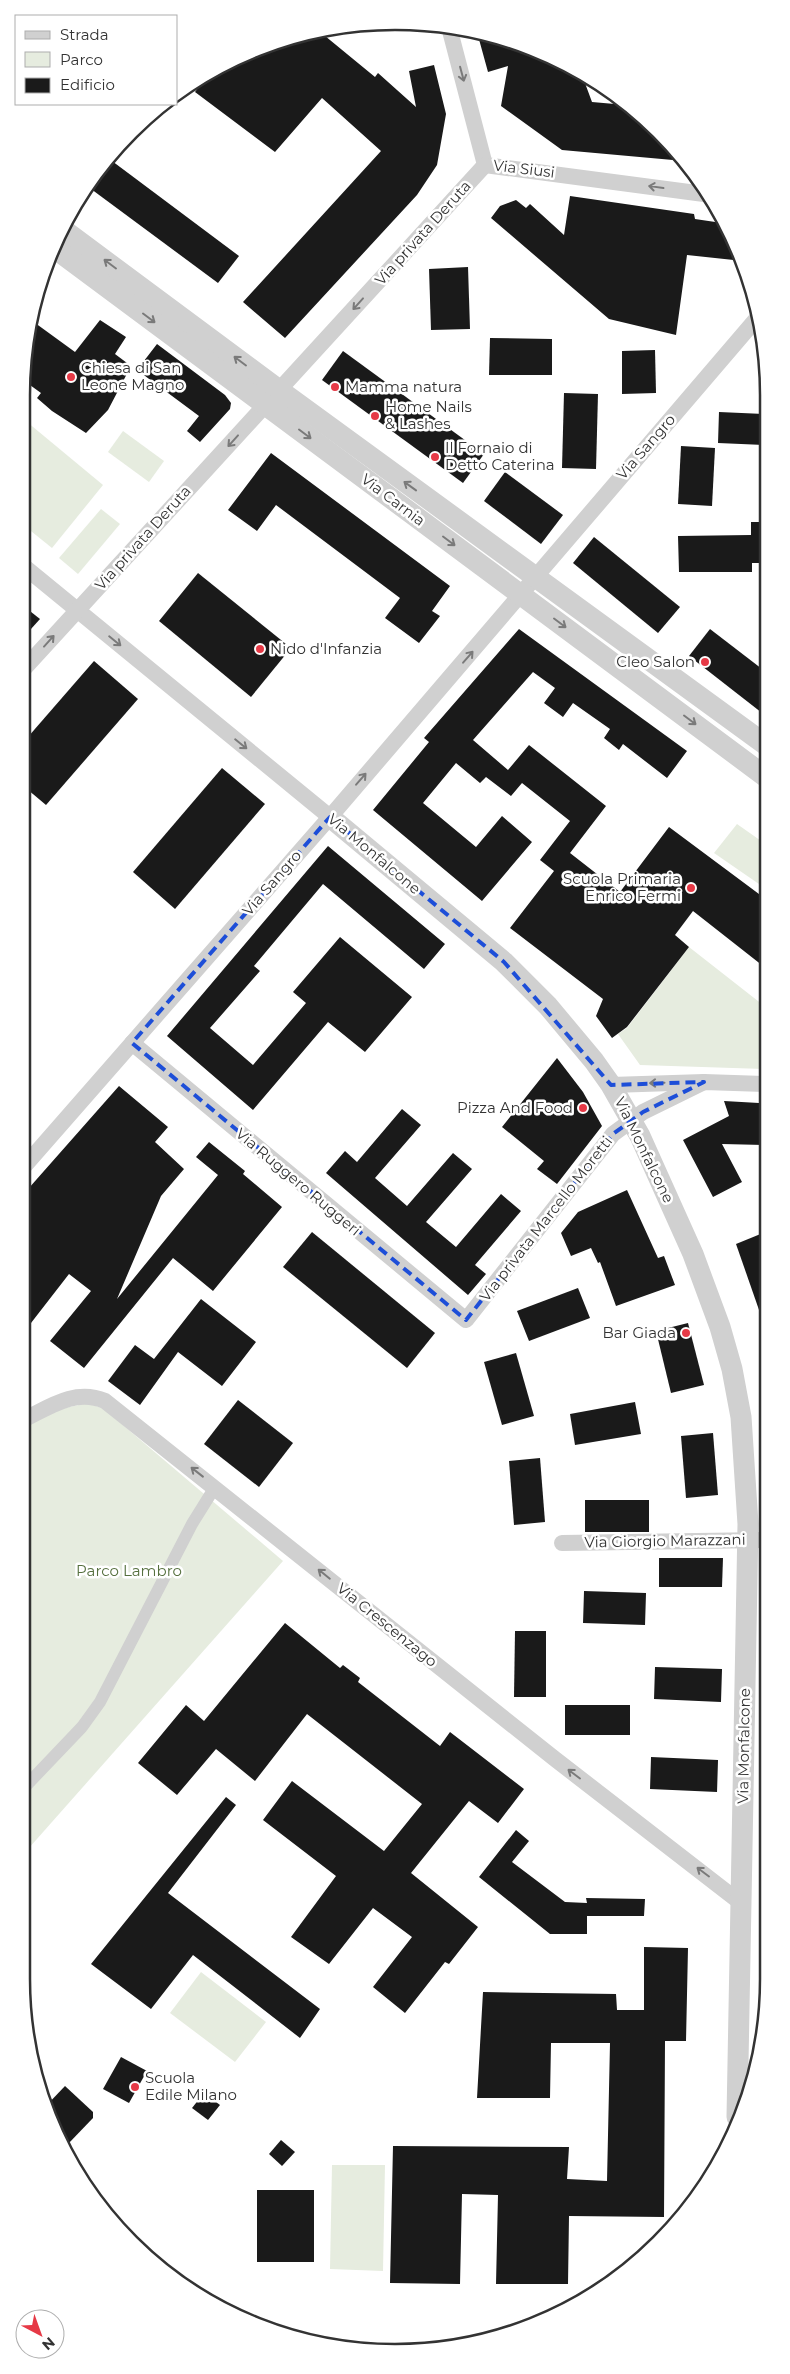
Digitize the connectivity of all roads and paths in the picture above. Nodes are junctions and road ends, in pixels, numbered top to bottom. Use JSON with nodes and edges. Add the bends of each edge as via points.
{"nodes":[{"id":1,"x":451,"y":34,"type":"edge"},
{"id":2,"x":485,"y":165,"type":"junction"},
{"id":3,"x":699,"y":193,"type":"edge"},
{"id":4,"x":68,"y":234,"type":"edge"},
{"id":5,"x":60,"y":252,"type":"edge"},
{"id":6,"x":753,"y":323,"type":"edge"},
{"id":7,"x":272,"y":398,"type":"junction"},
{"id":8,"x":30,"y":571,"type":"edge"},
{"id":9,"x":534,"y":577,"type":"junction"},
{"id":10,"x":520,"y":594,"type":"junction"},
{"id":11,"x":78,"y":610,"type":"junction"},
{"id":12,"x":30,"y":662,"type":"edge"},
{"id":13,"x":760,"y":741,"type":"edge"},
{"id":14,"x":760,"y":773,"type":"edge"},
{"id":15,"x":330,"y":817,"type":"junction"},
{"id":16,"x":132,"y":1043,"type":"junction"},
{"id":17,"x":704,"y":1082,"type":"junction"},
{"id":18,"x":760,"y":1084,"type":"edge"},
{"id":19,"x":611,"y":1085,"type":"junction"},
{"id":20,"x":631,"y":1120,"type":"junction"},
{"id":21,"x":30,"y":1160,"type":"edge"},
{"id":22,"x":464,"y":1320,"type":"joint"},
{"id":23,"x":30,"y":1416,"type":"edge"},
{"id":24,"x":215,"y":1487,"type":"junction"},
{"id":25,"x":758,"y":1540,"type":"edge"},
{"id":26,"x":562,"y":1543,"type":"dead end"},
{"id":27,"x":30,"y":1782,"type":"edge"},
{"id":28,"x":741,"y":1902,"type":"junction"},
{"id":29,"x":737,"y":2106,"type":"edge"}],
"edges":[{"from":1,"to":2,"type":"street","name":"Via Siusi","one_way":true},
{"from":3,"to":2,"type":"street","name":"Via Siusi","one_way":true},
{"from":2,"to":7,"type":"street","name":"Via privata Deruta","one_way":true},
{"from":7,"to":4,"type":"street","name":"Via Carnia","one_way":true},
{"from":5,"to":7,"type":"street","name":"Via Carnia","one_way":true},
{"from":6,"to":9,"type":"street","name":"Via Sangro"},
{"from":9,"to":7,"type":"street","name":"Via Carnia","one_way":true},
{"from":7,"to":10,"type":"street","name":"Via Carnia","one_way":true},
{"from":7,"to":11,"type":"street","name":"Via privata Deruta","one_way":true},
{"from":8,"to":11,"type":"street","name":"Via Monfalcone"},
{"from":9,"to":10,"type":"street"},
{"from":9,"to":13,"type":"street","name":"Via Carnia"},
{"from":10,"to":14,"type":"street","name":"Via Carnia","one_way":true},
{"from":15,"to":10,"type":"street","name":"Via Sangro","one_way":true},
{"from":12,"to":11,"type":"street","name":"Via privata Deruta","one_way":true},
{"from":11,"to":15,"type":"street","name":"Via Monfalcone","one_way":true},
{"from":15,"to":16,"type":"street","name":"Via Sangro"},
{"from":15,"to":19,"type":"street","name":"Via Monfalcone","via":[[522,980],[576,1038]]},
{"from":16,"to":21,"type":"street","name":"Via Sangro"},
{"from":16,"to":22,"type":"street","name":"Via Ruggero Ruggeri"},
{"from":17,"to":18,"type":"street"},
{"from":17,"to":19,"type":"street","one_way":true},
{"from":17,"to":20,"type":"street","name":"Via privata Marcello Moretti"},
{"from":19,"to":20,"type":"street","name":"Via Monfalcone"},
{"from":20,"to":22,"type":"street","name":"Via privata Marcello Moretti","via":[[613,1134],[469,1319]]},
{"from":20,"to":25,"type":"street","name":"Via Monfalcone","via":[[697,1264],[728,1355]]},
{"from":24,"to":23,"type":"street","name":"Via Crescenzago","one_way":true,"via":[[99,1398],[68,1399]]},
{"from":24,"to":27,"type":"street","via":[[192,1524],[100,1702],[82,1727]]},
{"from":28,"to":24,"type":"street","name":"Via Crescenzago","one_way":true,"via":[[547,1753]]},
{"from":25,"to":26,"type":"street","name":"Via Giorgio Marazzani"},
{"from":25,"to":28,"type":"street","name":"Via Monfalcone"},
{"from":28,"to":29,"type":"street","name":"Via Monfalcone"}]}
